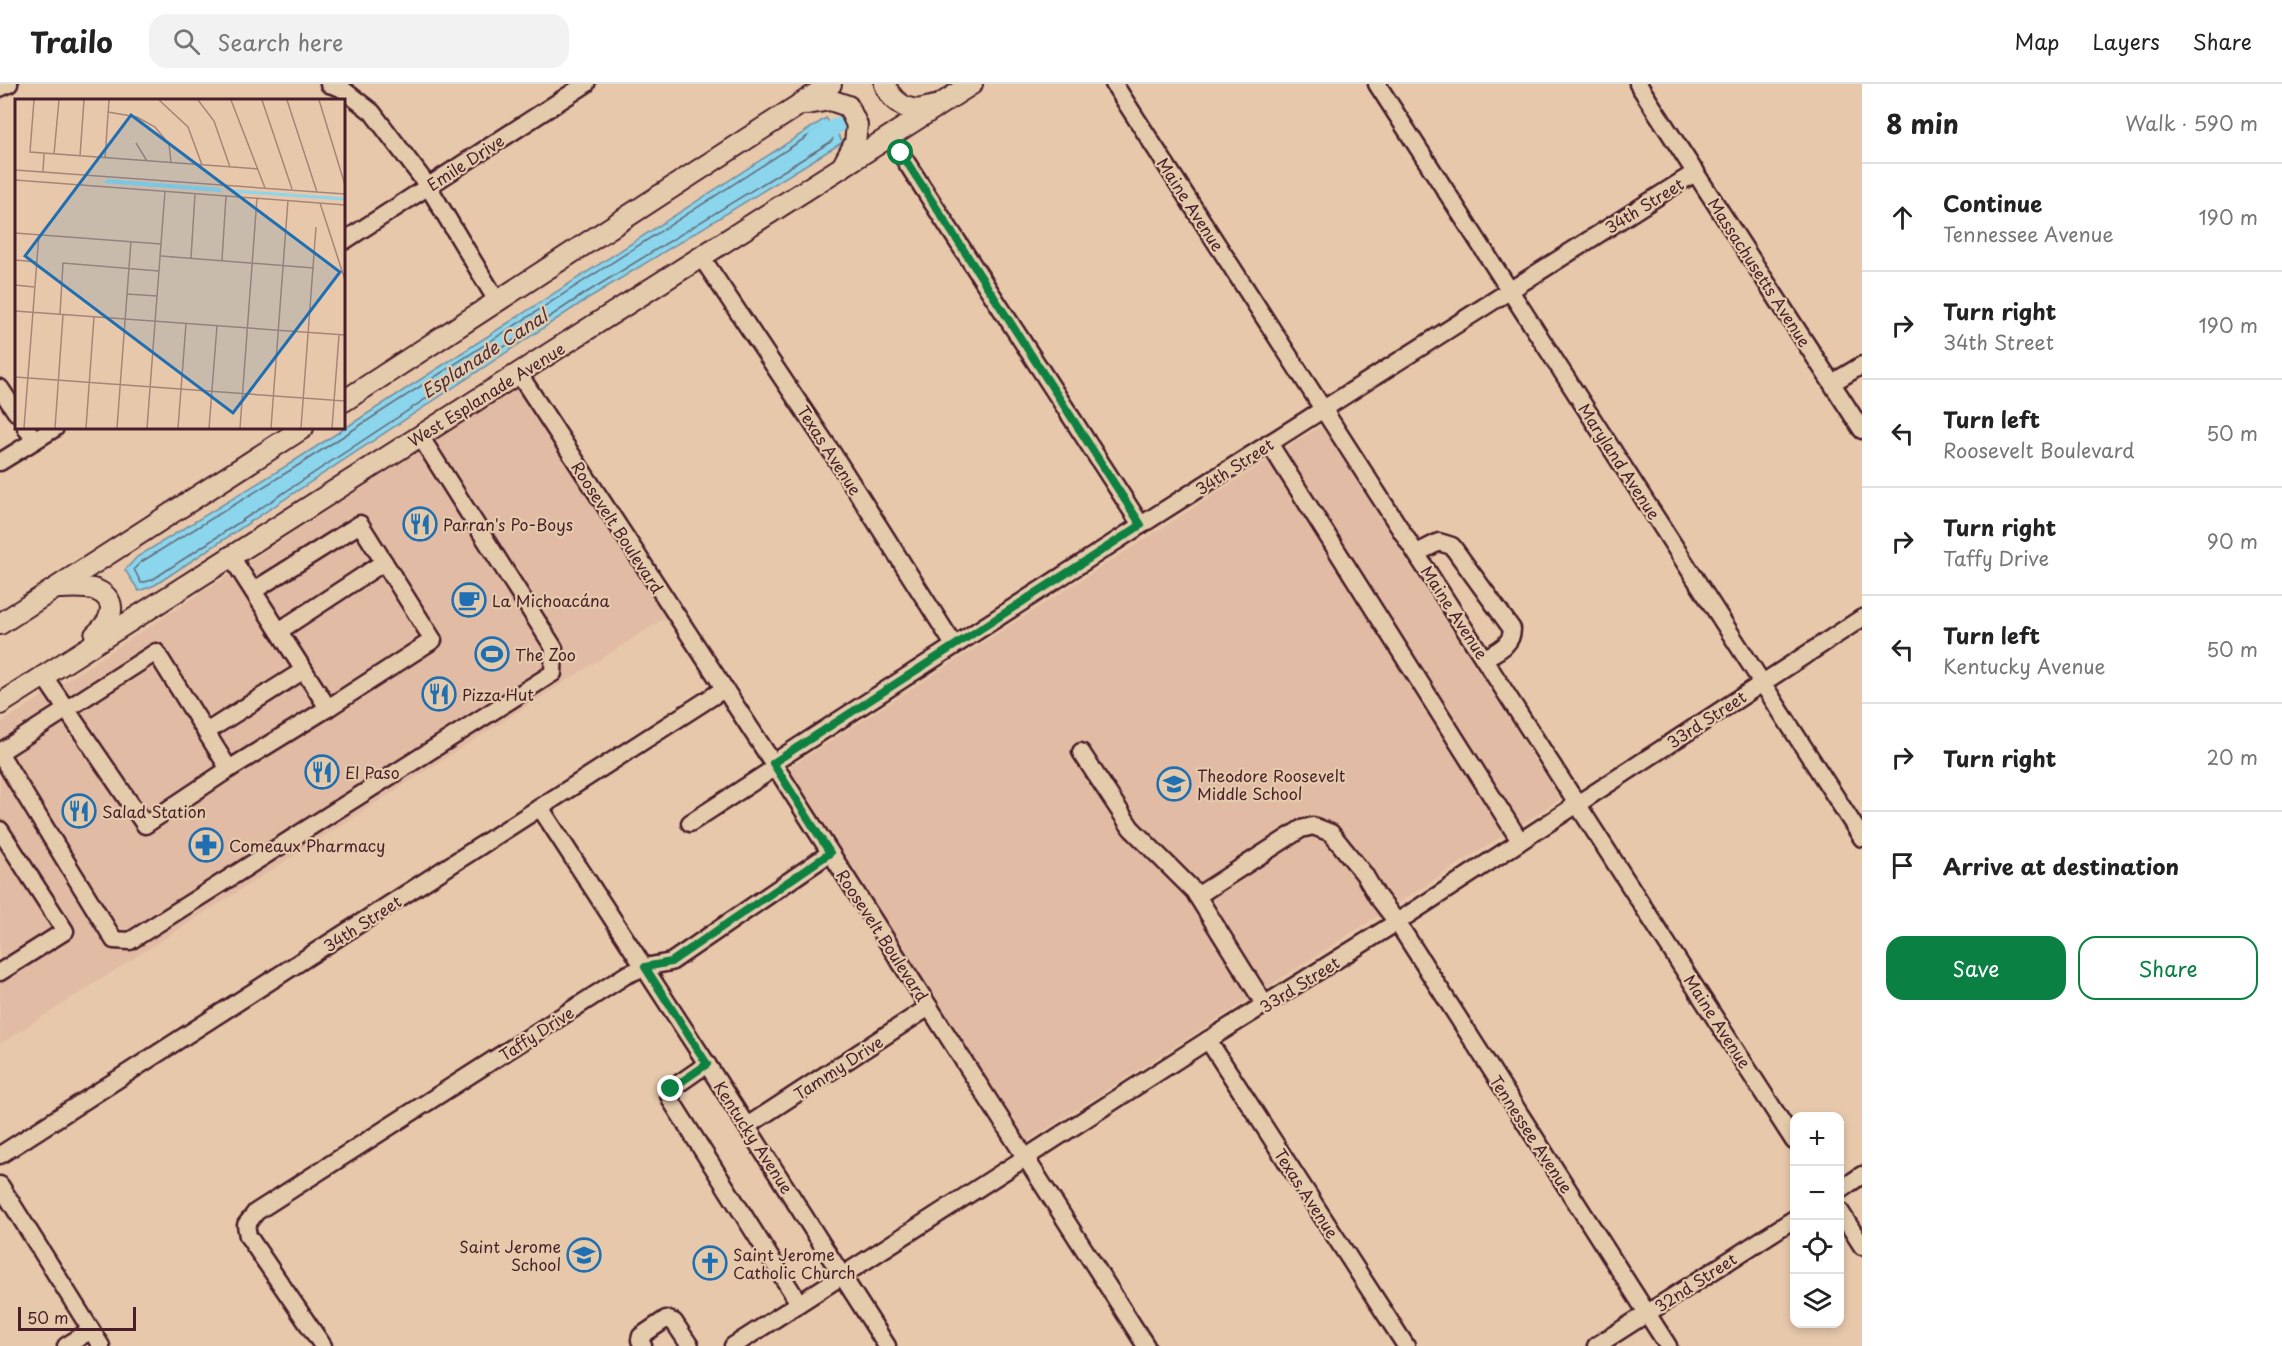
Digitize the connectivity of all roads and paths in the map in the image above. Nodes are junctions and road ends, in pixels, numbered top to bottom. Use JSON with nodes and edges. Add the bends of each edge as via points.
{"nodes":[{"id":1,"x":9,"y":84,"type":"edge"},
{"id":2,"x":329,"y":84,"type":"edge"},
{"id":3,"x":586,"y":84,"type":"edge"},
{"id":4,"x":831,"y":84,"type":"edge"},
{"id":5,"x":885,"y":84,"type":"edge"},
{"id":6,"x":972,"y":84,"type":"edge"},
{"id":7,"x":1114,"y":84,"type":"edge"},
{"id":8,"x":1377,"y":84,"type":"edge"},
{"id":9,"x":1638,"y":84,"type":"edge"},
{"id":10,"x":0,"y":88,"type":"edge"},
{"id":11,"x":799,"y":105,"type":"junction"},
{"id":12,"x":940,"y":105,"type":"junction"},
{"id":13,"x":890,"y":137,"type":"junction"},
{"id":14,"x":841,"y":169,"type":"junction"},
{"id":15,"x":1696,"y":172,"type":"junction"},
{"id":16,"x":428,"y":186,"type":"junction"},
{"id":17,"x":345,"y":240,"type":"edge"},
{"id":18,"x":702,"y":258,"type":"junction"},
{"id":19,"x":1509,"y":290,"type":"junction"},
{"id":20,"x":497,"y":301,"type":"junction"},
{"id":21,"x":1862,"y":364,"type":"edge"},
{"id":22,"x":519,"y":374,"type":"junction"},
{"id":23,"x":1832,"y":383,"type":"junction"},
{"id":24,"x":0,"y":387,"type":"edge"},
{"id":25,"x":345,"y":400,"type":"edge"},
{"id":26,"x":1323,"y":408,"type":"junction"},
{"id":27,"x":15,"y":410,"type":"edge"},
{"id":28,"x":50,"y":429,"type":"edge"},
{"id":29,"x":301,"y":429,"type":"edge"},
{"id":30,"x":1862,"y":430,"type":"edge"},
{"id":31,"x":31,"y":434,"type":"edge"},
{"id":32,"x":420,"y":436,"type":"junction"},
{"id":33,"x":1269,"y":443,"type":"junction"},
{"id":34,"x":0,"y":462,"type":"edge"},
{"id":35,"x":1141,"y":525,"type":"junction"},
{"id":36,"x":1417,"y":554,"type":"junction"},
{"id":37,"x":230,"y":555,"type":"junction"},
{"id":38,"x":384,"y":562,"type":"junction"},
{"id":39,"x":58,"y":588,"type":"junction"},
{"id":40,"x":253,"y":591,"type":"junction"},
{"id":41,"x":1862,"y":618,"type":"edge"},
{"id":42,"x":0,"y":624,"type":"edge"},
{"id":43,"x":279,"y":631,"type":"junction"},
{"id":44,"x":954,"y":645,"type":"junction"},
{"id":45,"x":1485,"y":658,"type":"junction"},
{"id":46,"x":304,"y":670,"type":"junction"},
{"id":47,"x":44,"y":675,"type":"junction"},
{"id":48,"x":1762,"y":682,"type":"junction"},
{"id":49,"x":724,"y":689,"type":"junction"},
{"id":50,"x":0,"y":704,"type":"edge"},
{"id":51,"x":328,"y":708,"type":"junction"},
{"id":52,"x":65,"y":710,"type":"junction"},
{"id":53,"x":206,"y":732,"type":"junction"},
{"id":54,"x":1081,"y":752,"type":"dead end"},
{"id":55,"x":0,"y":753,"type":"edge"},
{"id":56,"x":774,"y":765,"type":"junction"},
{"id":57,"x":229,"y":769,"type":"junction"},
{"id":58,"x":1578,"y":802,"type":"junction"},
{"id":59,"x":541,"y":809,"type":"junction"},
{"id":60,"x":690,"y":823,"type":"dead end"},
{"id":61,"x":0,"y":830,"type":"edge"},
{"id":62,"x":1862,"y":838,"type":"edge"},
{"id":63,"x":1520,"y":841,"type":"junction"},
{"id":64,"x":830,"y":853,"type":"junction"},
{"id":65,"x":1197,"y":896,"type":"junction"},
{"id":66,"x":1397,"y":922,"type":"junction"},
{"id":67,"x":645,"y":967,"type":"junction"},
{"id":68,"x":0,"y":972,"type":"edge"},
{"id":69,"x":1265,"y":1005,"type":"junction"},
{"id":70,"x":929,"y":1008,"type":"junction"},
{"id":71,"x":1208,"y":1040,"type":"junction"},
{"id":72,"x":707,"y":1064,"type":"junction"},
{"id":73,"x":747,"y":1126,"type":"junction"},
{"id":74,"x":1790,"y":1135,"type":"edge"},
{"id":75,"x":0,"y":1155,"type":"edge"},
{"id":76,"x":1025,"y":1158,"type":"junction"},
{"id":77,"x":1862,"y":1175,"type":"edge"},
{"id":78,"x":0,"y":1185,"type":"edge"},
{"id":79,"x":1844,"y":1187,"type":"edge"},
{"id":80,"x":1844,"y":1219,"type":"edge"},
{"id":81,"x":1792,"y":1220,"type":"edge"},
{"id":82,"x":1862,"y":1246,"type":"edge"},
{"id":83,"x":842,"y":1275,"type":"junction"},
{"id":84,"x":799,"y":1303,"type":"junction"},
{"id":85,"x":1647,"y":1314,"type":"junction"},
{"id":86,"x":91,"y":1330,"type":"junction"},
{"id":87,"x":66,"y":1346,"type":"edge"},
{"id":88,"x":101,"y":1346,"type":"edge"},
{"id":89,"x":323,"y":1346,"type":"edge"},
{"id":90,"x":643,"y":1346,"type":"edge"},
{"id":91,"x":690,"y":1346,"type":"edge"},
{"id":92,"x":733,"y":1346,"type":"edge"},
{"id":93,"x":887,"y":1346,"type":"edge"},
{"id":94,"x":1146,"y":1346,"type":"edge"},
{"id":95,"x":1406,"y":1346,"type":"edge"},
{"id":96,"x":1596,"y":1346,"type":"edge"},
{"id":97,"x":1668,"y":1346,"type":"edge"}],
"edges":[{"from":1,"to":10,"type":"street"},
{"from":2,"to":16,"type":"street","via":[[341,88],[372,112]]},
{"from":3,"to":16,"type":"street","name":"Emile Drive"},
{"from":4,"to":11,"type":"main road"},
{"from":5,"to":12,"type":"main road","via":[[895,100],[913,110]]},
{"from":6,"to":12,"type":"main road","name":"West Esplanade Avenue"},
{"from":7,"to":26,"type":"street","name":"Maine Avenue"},
{"from":8,"to":19,"type":"street","name":"Maryland Avenue"},
{"from":9,"to":15,"type":"street","name":"Massachusetts Avenue"},
{"from":11,"to":14,"type":"main road","via":[[830,100],[848,106],[857,124],[855,142]]},
{"from":11,"to":20,"type":"main road"},
{"from":12,"to":13,"type":"main road","name":"West Esplanade Avenue"},
{"from":13,"to":14,"type":"main road","name":"West Esplanade Avenue"},
{"from":13,"to":35,"type":"street"},
{"from":14,"to":18,"type":"main road","name":"West Esplanade Avenue"},
{"from":15,"to":19,"type":"street","name":"34th Street"},
{"from":15,"to":23,"type":"street","name":"Massachusetts Avenue"},
{"from":16,"to":17,"type":"street","name":"Emile Drive"},
{"from":16,"to":20,"type":"street"},
{"from":18,"to":22,"type":"main road","name":"West Esplanade Avenue"},
{"from":18,"to":44,"type":"street","name":"Texas Avenue"},
{"from":19,"to":26,"type":"street","name":"34th Street"},
{"from":19,"to":48,"type":"street","name":"Maryland Avenue"},
{"from":20,"to":25,"type":"main road"},
{"from":21,"to":23,"type":"street"},
{"from":22,"to":32,"type":"main road","name":"West Esplanade Avenue"},
{"from":22,"to":49,"type":"street","name":"Roosevelt Boulevard"},
{"from":23,"to":30,"type":"street","name":"Massachusetts Avenue"},
{"from":24,"to":27,"type":"street"},
{"from":26,"to":33,"type":"street","name":"34th Street"},
{"from":26,"to":36,"type":"street","name":"Maine Avenue"},
{"from":28,"to":31,"type":"street"},
{"from":29,"to":39,"type":"main road"},
{"from":31,"to":34,"type":"street"},
{"from":32,"to":37,"type":"main road","name":"West Esplanade Avenue"},
{"from":32,"to":55,"type":"street","via":[[554,648],[553,673],[130,941],[114,940]]},
{"from":33,"to":35,"type":"street","name":"34th Street"},
{"from":33,"to":63,"type":"street"},
{"from":35,"to":44,"type":"street","name":"34th Street"},
{"from":36,"to":45,"type":"street","name":"Maine Avenue"},
{"from":36,"to":45,"type":"street","via":[[1439,542],[1452,546],[1512,629],[1507,645]]},
{"from":37,"to":40,"type":"street"},
{"from":37,"to":47,"type":"main road","name":"West Esplanade Avenue"},
{"from":38,"to":40,"type":"street","via":[[360,524]]},
{"from":38,"to":43,"type":"street"},
{"from":38,"to":51,"type":"street","via":[[433,640]]},
{"from":39,"to":42,"type":"main road"},
{"from":39,"to":47,"type":"main road","via":[[98,591],[108,601],[112,613],[100,631]]},
{"from":40,"to":43,"type":"street"},
{"from":41,"to":48,"type":"street","name":"33rd Street"},
{"from":43,"to":46,"type":"street"},
{"from":44,"to":56,"type":"street","name":"34th Street"},
{"from":45,"to":58,"type":"street","name":"Maine Avenue"},
{"from":46,"to":51,"type":"street"},
{"from":46,"to":53,"type":"street"},
{"from":47,"to":50,"type":"main road","name":"West Esplanade Avenue"},
{"from":47,"to":52,"type":"street"},
{"from":48,"to":58,"type":"street","name":"33rd Street"},
{"from":48,"to":62,"type":"street","name":"Maryland Avenue"},
{"from":49,"to":56,"type":"street","name":"Roosevelt Boulevard"},
{"from":49,"to":59,"type":"street","name":"34th Street"},
{"from":51,"to":57,"type":"street"},
{"from":52,"to":53,"type":"street","via":[[156,652]]},
{"from":52,"to":55,"type":"street"},
{"from":52,"to":57,"type":"street","via":[[146,825]]},
{"from":53,"to":57,"type":"street"},
{"from":54,"to":65,"type":"street","via":[[1131,828]]},
{"from":56,"to":60,"type":"street","name":"34th Street"},
{"from":56,"to":64,"type":"street","name":"Roosevelt Boulevard"},
{"from":58,"to":63,"type":"street","name":"33rd Street"},
{"from":58,"to":74,"type":"street","name":"Maine Avenue"},
{"from":59,"to":67,"type":"street","name":"Kentucky Avenue"},
{"from":59,"to":75,"type":"street","name":"34th Street"},
{"from":61,"to":68,"type":"street","via":[[65,931]]},
{"from":63,"to":66,"type":"street","name":"33rd Street"},
{"from":64,"to":67,"type":"street","name":"Taffy Drive","via":[[671,962]]},
{"from":64,"to":70,"type":"street","name":"Roosevelt Boulevard"},
{"from":65,"to":66,"type":"street","name":"Tennessee Avenue","via":[[1300,829],[1313,826],[1331,833]]},
{"from":65,"to":69,"type":"street"},
{"from":66,"to":69,"type":"street","name":"33rd Street"},
{"from":66,"to":85,"type":"street","name":"Tennessee Avenue"},
{"from":67,"to":72,"type":"street","name":"Kentucky Avenue"},
{"from":67,"to":89,"type":"street","name":"Taffy Drive","via":[[616,981],[256,1212],[247,1223],[248,1236]]},
{"from":69,"to":71,"type":"street","name":"33rd Street"},
{"from":70,"to":73,"type":"street","name":"Tammy Drive"},
{"from":70,"to":76,"type":"street","name":"Roosevelt Boulevard"},
{"from":71,"to":76,"type":"street","name":"33rd Street"},
{"from":71,"to":95,"type":"street","name":"Texas Avenue"},
{"from":72,"to":73,"type":"street","name":"Kentucky Avenue"},
{"from":72,"to":84,"type":"street","via":[[671,1089],[669,1095]]},
{"from":73,"to":83,"type":"street","name":"Kentucky Avenue"},
{"from":76,"to":83,"type":"street","name":"33rd Street"},
{"from":76,"to":94,"type":"street","name":"Roosevelt Boulevard"},
{"from":77,"to":79,"type":"street"},
{"from":78,"to":86,"type":"street"},
{"from":80,"to":82,"type":"street"},
{"from":81,"to":85,"type":"street","name":"32nd Street"},
{"from":83,"to":84,"type":"street","name":"33rd Street"},
{"from":83,"to":93,"type":"street","name":"Kentucky Avenue"},
{"from":84,"to":92,"type":"street","name":"33rd Street"},
{"from":85,"to":96,"type":"street","name":"32nd Street"},
{"from":85,"to":97,"type":"street","name":"Tennessee Avenue"},
{"from":86,"to":87,"type":"street"},
{"from":86,"to":88,"type":"street"},
{"from":90,"to":91,"type":"street","via":[[641,1336],[666,1319],[674,1322]]}]}
